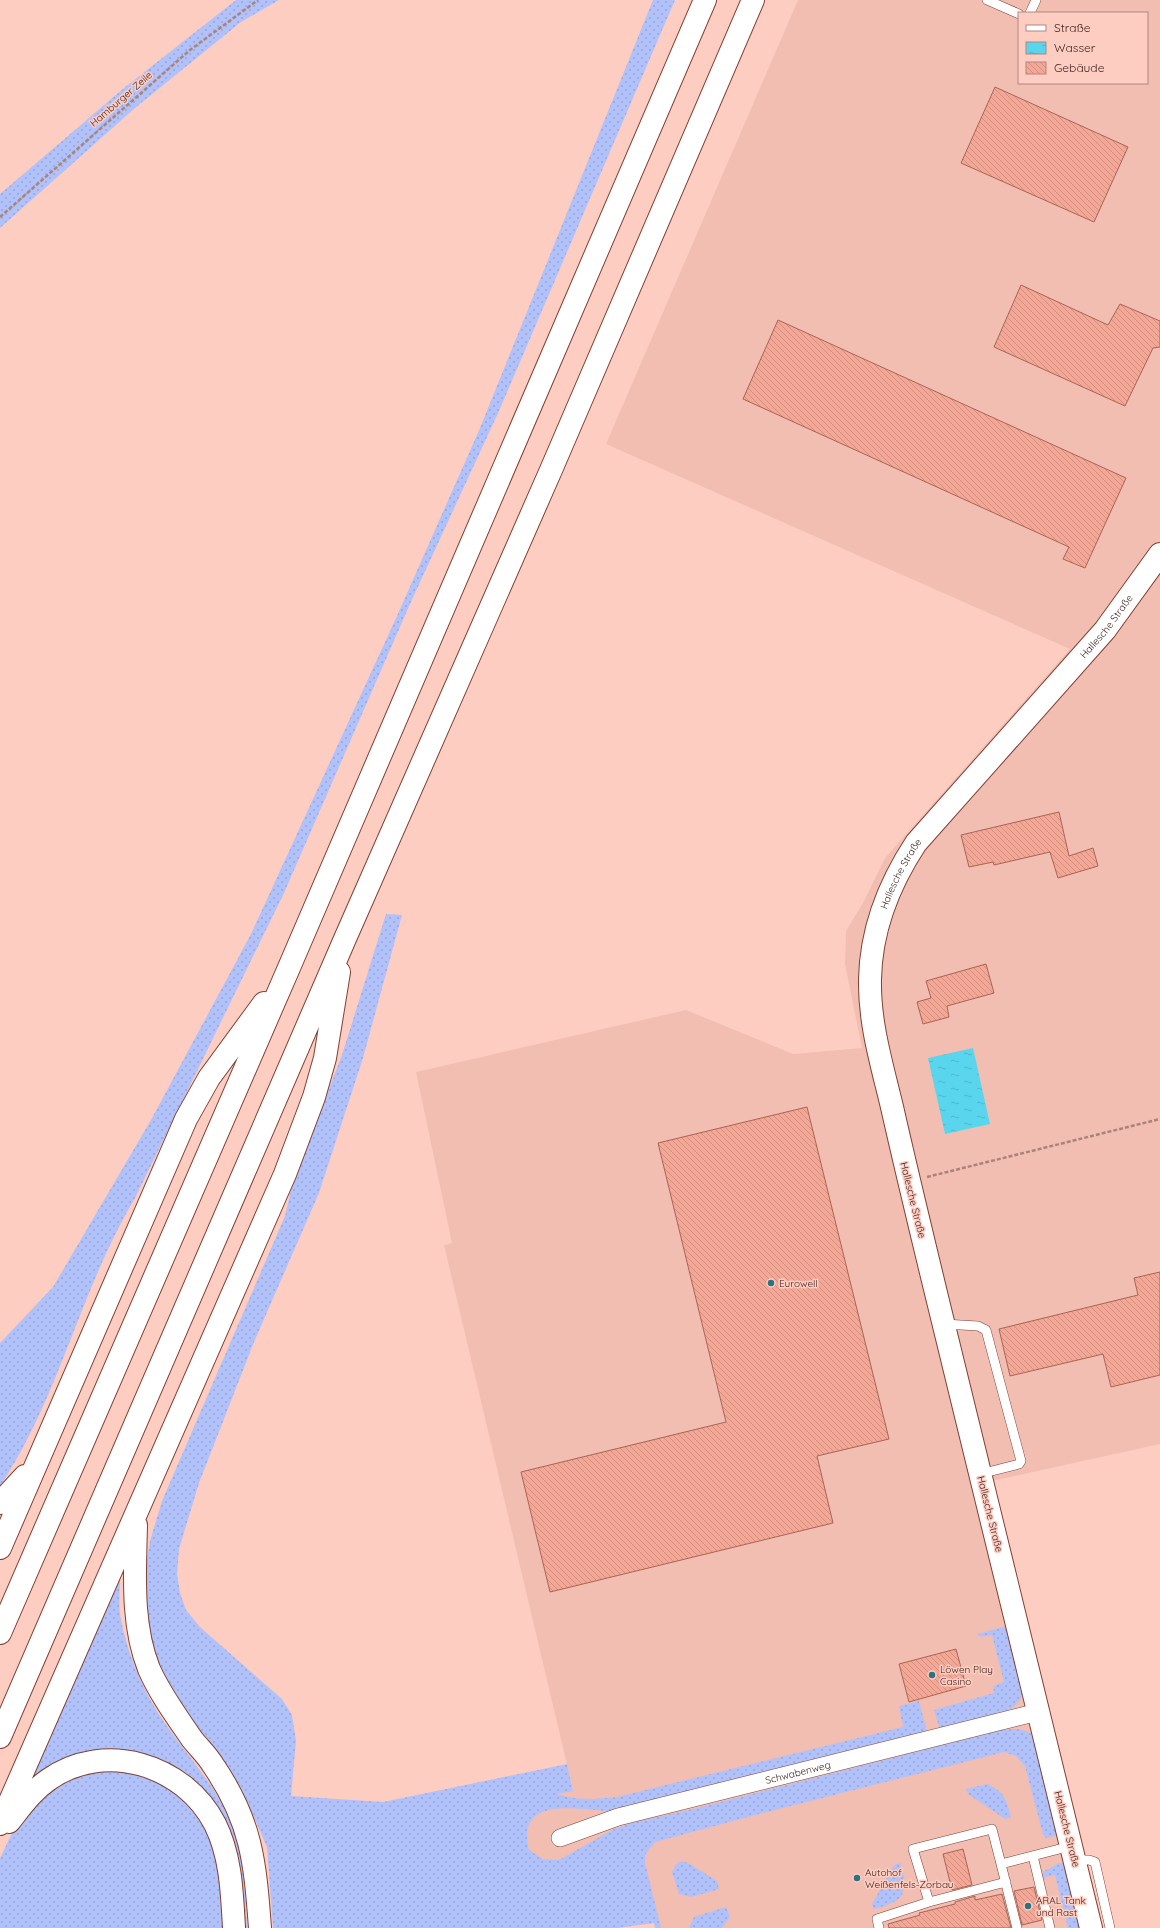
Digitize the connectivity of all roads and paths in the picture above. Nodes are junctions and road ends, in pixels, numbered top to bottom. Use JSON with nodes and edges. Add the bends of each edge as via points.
{"nodes":[{"id":1,"x":258,"y":0,"type":"edge"},
{"id":2,"x":705,"y":0,"type":"edge"},
{"id":3,"x":753,"y":0,"type":"edge"},
{"id":4,"x":987,"y":0,"type":"edge"},
{"id":5,"x":1036,"y":0,"type":"edge"},
{"id":6,"x":1030,"y":12,"type":"edge"},
{"id":7,"x":1018,"y":14,"type":"edge"},
{"id":8,"x":0,"y":217,"type":"edge"},
{"id":9,"x":1160,"y":554,"type":"edge"},
{"id":10,"x":344,"y":941,"type":"junction"},
{"id":11,"x":288,"y":970,"type":"junction"},
{"id":12,"x":1160,"y":1119,"type":"edge"},
{"id":13,"x":909,"y":1182,"type":"junction"},
{"id":14,"x":944,"y":1324,"type":"junction"},
{"id":15,"x":36,"y":1463,"type":"junction"},
{"id":16,"x":980,"y":1474,"type":"junction"},
{"id":17,"x":0,"y":1503,"type":"edge"},
{"id":18,"x":136,"y":1514,"type":"junction"},
{"id":19,"x":0,"y":1548,"type":"edge"},
{"id":20,"x":0,"y":1633,"type":"edge"},
{"id":21,"x":1038,"y":1712,"type":"junction"},
{"id":22,"x":0,"y":1737,"type":"edge"},
{"id":23,"x":0,"y":1824,"type":"edge"},
{"id":24,"x":0,"y":1834,"type":"edge"},
{"id":25,"x":560,"y":1838,"type":"dead end"},
{"id":26,"x":1073,"y":1853,"type":"junction"},
{"id":27,"x":1032,"y":1856,"type":"junction"},
{"id":28,"x":1001,"y":1864,"type":"junction"},
{"id":29,"x":1006,"y":1882,"type":"junction"},
{"id":30,"x":929,"y":1902,"type":"junction"},
{"id":31,"x":234,"y":1928,"type":"edge"},
{"id":32,"x":260,"y":1928,"type":"edge"},
{"id":33,"x":879,"y":1928,"type":"edge"},
{"id":34,"x":1017,"y":1928,"type":"edge"},
{"id":35,"x":1050,"y":1928,"type":"edge"},
{"id":36,"x":1091,"y":1928,"type":"edge"},
{"id":37,"x":1110,"y":1928,"type":"edge"}],
"edges":[{"from":1,"to":8,"type":"path","name":"Hamburger Zeile","via":[[190,50]]},
{"from":2,"to":11,"type":"main road"},
{"from":3,"to":10,"type":"main road","via":[[554,463]]},
{"from":4,"to":7,"type":"lane"},
{"from":5,"to":6,"type":"lane"},
{"from":9,"to":13,"type":"main road","name":"Hallesche Straße","via":[[1105,630],[916,843],[888,894],[873,941],[871,1006],[878,1050]]},
{"from":10,"to":18,"type":"main road","via":[[325,1058],[314,1097],[285,1174]]},
{"from":10,"to":22,"type":"main road"},
{"from":11,"to":15,"type":"main road","via":[[209,1078],[186,1119]]},
{"from":11,"to":20,"type":"main road"},
{"from":12,"to":13,"type":"path"},
{"from":13,"to":14,"type":"main road","name":"Hallesche Straße"},
{"from":14,"to":16,"type":"main road","name":"Hallesche Straße"},
{"from":14,"to":16,"type":"lane","via":[[978,1326],[986,1330],[1021,1461],[1019,1464]]},
{"from":15,"to":17,"type":"main road"},
{"from":15,"to":19,"type":"main road"},
{"from":16,"to":21,"type":"main road","name":"Hallesche Straße"},
{"from":18,"to":23,"type":"main road"},
{"from":18,"to":32,"type":"main road","via":[[136,1600],[143,1651],[161,1693],[230,1790],[242,1815],[255,1864]]},
{"from":21,"to":25,"type":"street","name":"Schwabenweg","via":[[618,1817]]},
{"from":21,"to":26,"type":"main road","name":"Hallesche Straße"},
{"from":24,"to":31,"type":"main road","via":[[36,1789],[77,1765],[124,1760],[155,1768],[175,1779],[196,1797],[215,1825],[228,1864]]},
{"from":26,"to":27,"type":"lane"},
{"from":26,"to":36,"type":"main road","name":"Hallesche Straße"},
{"from":26,"to":37,"type":"lane","via":[[1095,1862]]},
{"from":27,"to":28,"type":"lane"},
{"from":27,"to":35,"type":"lane"},
{"from":28,"to":29,"type":"lane"},
{"from":28,"to":30,"type":"lane","via":[[992,1829],[913,1849]]},
{"from":29,"to":30,"type":"lane"},
{"from":29,"to":34,"type":"lane"},
{"from":30,"to":33,"type":"lane","via":[[877,1919]]}]}
